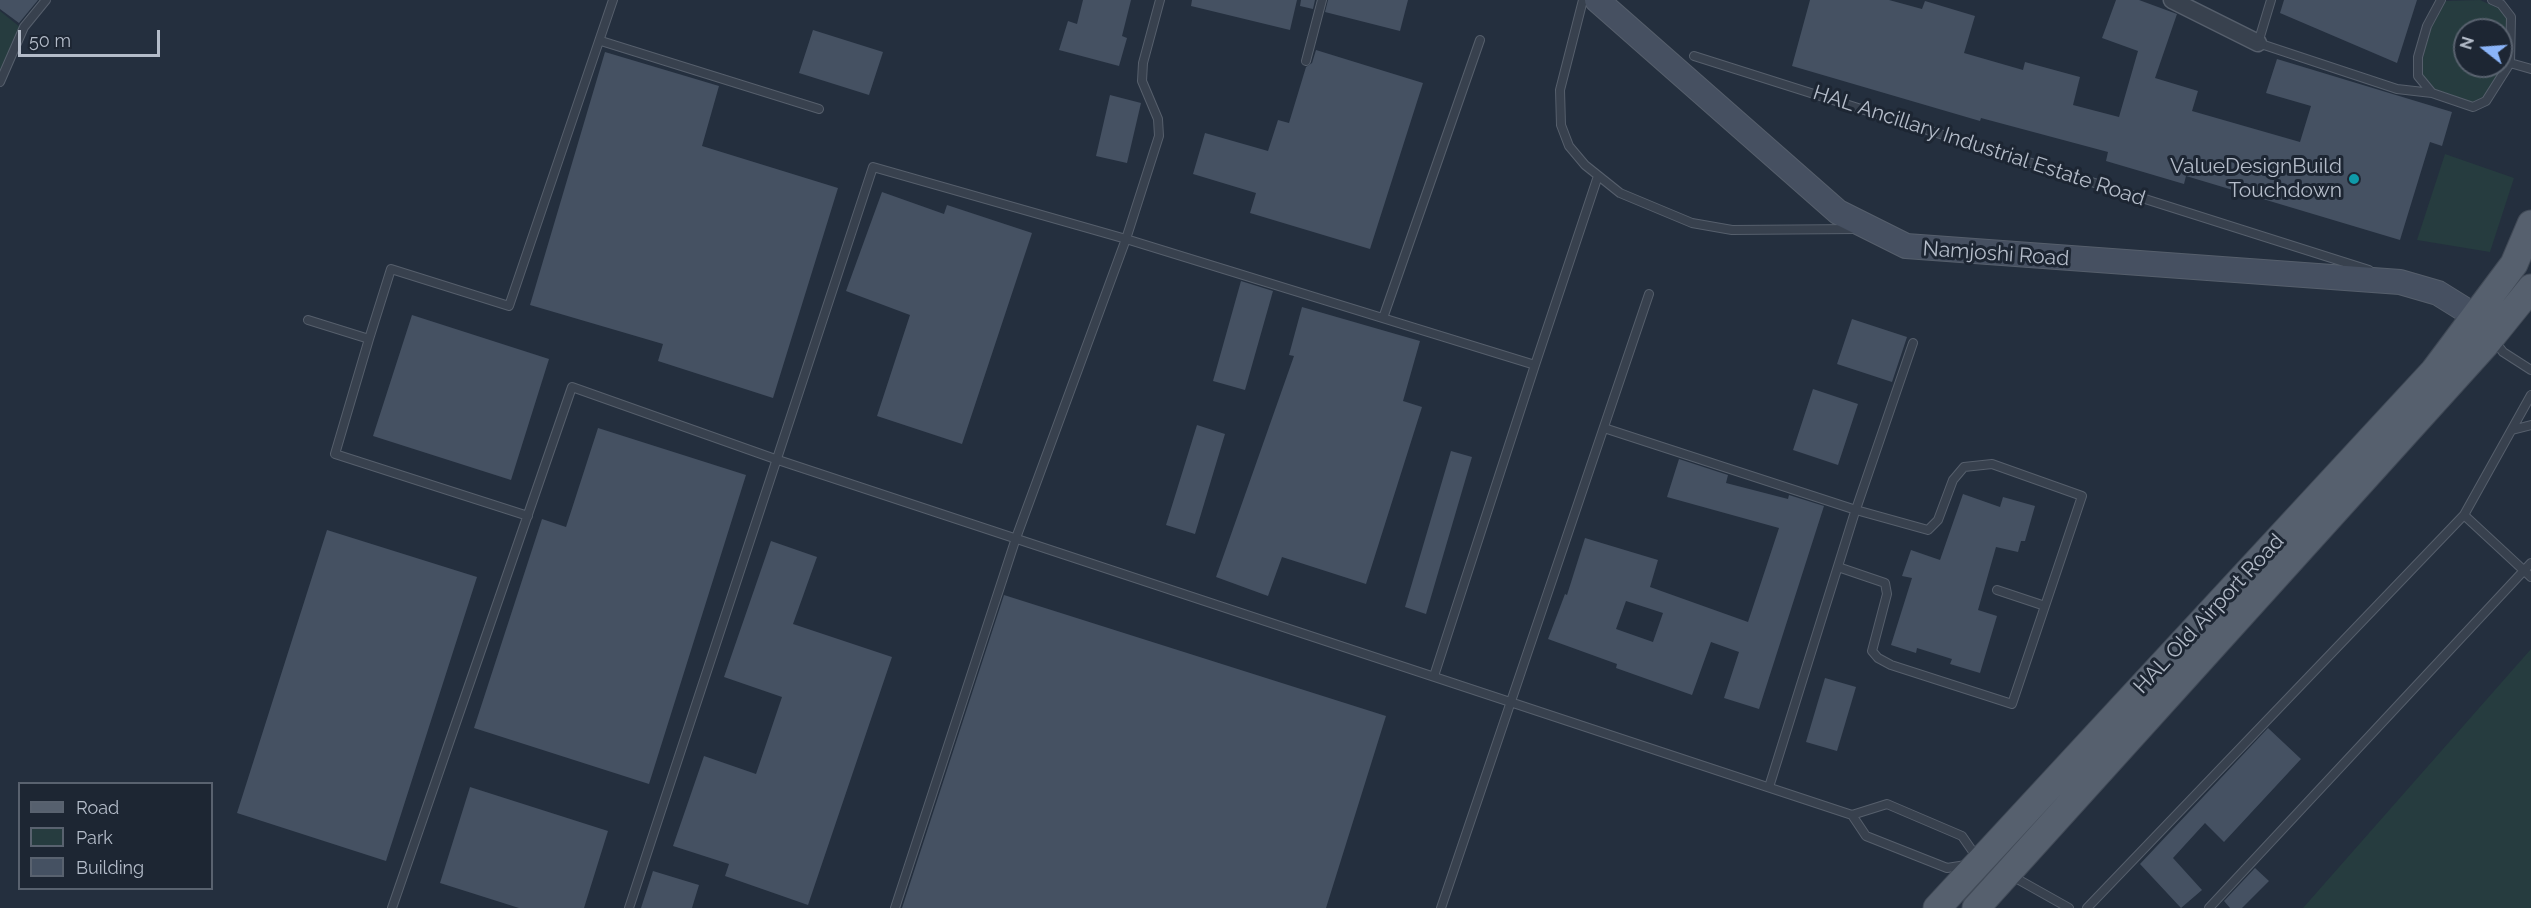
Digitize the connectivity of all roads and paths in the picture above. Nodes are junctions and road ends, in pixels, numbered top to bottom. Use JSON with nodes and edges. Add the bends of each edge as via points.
{"nodes":[{"id":1,"x":46,"y":0,"type":"edge"},
{"id":2,"x":613,"y":0,"type":"edge"},
{"id":3,"x":1160,"y":0,"type":"edge"},
{"id":4,"x":1322,"y":0,"type":"edge"},
{"id":5,"x":1583,"y":0,"type":"edge"},
{"id":6,"x":1597,"y":0,"type":"edge"},
{"id":7,"x":2172,"y":0,"type":"edge"},
{"id":8,"x":2271,"y":0,"type":"edge"},
{"id":9,"x":2441,"y":0,"type":"edge"},
{"id":10,"x":2492,"y":0,"type":"edge"},
{"id":11,"x":2511,"y":18,"type":"edge"},
{"id":12,"x":1480,"y":40,"type":"dead end"},
{"id":13,"x":601,"y":41,"type":"junction"},
{"id":14,"x":2258,"y":43,"type":"junction"},
{"id":15,"x":1694,"y":56,"type":"dead end"},
{"id":16,"x":1306,"y":61,"type":"dead end"},
{"id":17,"x":2513,"y":64,"type":"edge"},
{"id":18,"x":2531,"y":69,"type":"edge"},
{"id":19,"x":2501,"y":78,"type":"edge"},
{"id":20,"x":0,"y":82,"type":"edge"},
{"id":21,"x":2432,"y":93,"type":"junction"},
{"id":22,"x":819,"y":109,"type":"dead end"},
{"id":23,"x":1598,"y":176,"type":"junction"},
{"id":24,"x":2531,"y":224,"type":"edge"},
{"id":25,"x":1868,"y":229,"type":"junction"},
{"id":26,"x":1126,"y":239,"type":"junction"},
{"id":27,"x":2400,"y":282,"type":"junction"},
{"id":28,"x":2531,"y":288,"type":"edge"},
{"id":29,"x":1649,"y":294,"type":"dead end"},
{"id":30,"x":2475,"y":315,"type":"junction"},
{"id":31,"x":1383,"y":318,"type":"junction"},
{"id":32,"x":309,"y":320,"type":"dead end"},
{"id":33,"x":2492,"y":337,"type":"junction"},
{"id":34,"x":369,"y":339,"type":"junction"},
{"id":35,"x":1913,"y":343,"type":"dead end"},
{"id":36,"x":1535,"y":365,"type":"junction"},
{"id":37,"x":2531,"y":370,"type":"edge"},
{"id":38,"x":2531,"y":395,"type":"edge"},
{"id":39,"x":2531,"y":425,"type":"edge"},
{"id":40,"x":1604,"y":428,"type":"junction"},
{"id":41,"x":2512,"y":430,"type":"junction"},
{"id":42,"x":778,"y":460,"type":"junction"},
{"id":43,"x":1856,"y":510,"type":"junction"},
{"id":44,"x":2464,"y":515,"type":"junction"},
{"id":45,"x":528,"y":516,"type":"junction"},
{"id":46,"x":1016,"y":538,"type":"junction"},
{"id":47,"x":2531,"y":563,"type":"edge"},
{"id":48,"x":1838,"y":567,"type":"junction"},
{"id":49,"x":2528,"y":575,"type":"edge"},
{"id":50,"x":1997,"y":590,"type":"dead end"},
{"id":51,"x":2045,"y":606,"type":"junction"},
{"id":52,"x":1434,"y":676,"type":"junction"},
{"id":53,"x":1512,"y":702,"type":"junction"},
{"id":54,"x":1769,"y":786,"type":"junction"},
{"id":55,"x":1851,"y":815,"type":"junction"},
{"id":56,"x":1994,"y":868,"type":"junction"},
{"id":57,"x":396,"y":907,"type":"edge"},
{"id":58,"x":629,"y":908,"type":"edge"},
{"id":59,"x":896,"y":908,"type":"edge"},
{"id":60,"x":1441,"y":908,"type":"edge"},
{"id":61,"x":1937,"y":908,"type":"edge"},
{"id":62,"x":1976,"y":908,"type":"edge"},
{"id":63,"x":2069,"y":908,"type":"edge"},
{"id":64,"x":2087,"y":908,"type":"edge"},
{"id":65,"x":2209,"y":908,"type":"edge"}],
"edges":[{"from":1,"to":20,"type":"lane","via":[[24,27]]},
{"from":2,"to":13,"type":"lane"},
{"from":3,"to":26,"type":"lane","via":[[1142,81],[1158,119],[1158,136]]},
{"from":4,"to":16,"type":"lane"},
{"from":5,"to":23,"type":"lane","via":[[1560,90],[1561,125],[1569,146]]},
{"from":6,"to":25,"type":"main road","name":"Namjoshi Road","via":[[1838,212]]},
{"from":7,"to":14,"type":"street"},
{"from":8,"to":14,"type":"lane"},
{"from":9,"to":21,"type":"lane","via":[[2427,26],[2418,57],[2418,76]]},
{"from":10,"to":11,"type":"lane","via":[[2501,4]]},
{"from":12,"to":31,"type":"lane"},
{"from":13,"to":22,"type":"lane"},
{"from":13,"to":34,"type":"lane","via":[[509,306],[391,269]]},
{"from":14,"to":21,"type":"lane","via":[[2397,89]]},
{"from":15,"to":27,"type":"lane","name":"HAL Ancillary Industrial Estate Road","via":[[2348,262]]},
{"from":17,"to":18,"type":"lane"},
{"from":19,"to":21,"type":"lane","via":[[2486,102],[2473,107]]},
{"from":23,"to":25,"type":"lane","via":[[1620,193],[1692,223],[1732,230]]},
{"from":23,"to":36,"type":"lane"},
{"from":24,"to":30,"type":"main road","name":"HAL Old Airport Road","via":[[2514,264]]},
{"from":25,"to":27,"type":"main road","name":"Namjoshi Road","via":[[1906,246]]},
{"from":26,"to":31,"type":"lane"},
{"from":26,"to":42,"type":"lane","via":[[873,167]]},
{"from":26,"to":46,"type":"lane"},
{"from":27,"to":30,"type":"main road","name":"Namjoshi Road","via":[[2438,293]]},
{"from":28,"to":33,"type":"main road","name":"HAL Old Airport Road"},
{"from":29,"to":40,"type":"lane"},
{"from":30,"to":33,"type":"main road"},
{"from":30,"to":56,"type":"main road","name":"HAL Old Airport Road","via":[[2434,371]]},
{"from":31,"to":36,"type":"lane"},
{"from":32,"to":34,"type":"lane"},
{"from":33,"to":37,"type":"lane","via":[[2503,352]]},
{"from":33,"to":56,"type":"main road","name":"HAL Old Airport Road"},
{"from":34,"to":45,"type":"lane","via":[[335,454]]},
{"from":35,"to":43,"type":"lane"},
{"from":36,"to":52,"type":"lane"},
{"from":38,"to":41,"type":"lane"},
{"from":39,"to":41,"type":"lane"},
{"from":40,"to":43,"type":"lane"},
{"from":40,"to":53,"type":"lane"},
{"from":41,"to":44,"type":"lane"},
{"from":42,"to":45,"type":"lane","via":[[572,387]]},
{"from":42,"to":46,"type":"lane"},
{"from":42,"to":58,"type":"lane"},
{"from":43,"to":48,"type":"lane"},
{"from":43,"to":51,"type":"lane","via":[[1928,530],[1938,520],[1953,480],[1964,467],[1992,464],[2082,496]]},
{"from":44,"to":49,"type":"lane"},
{"from":44,"to":64,"type":"lane"},
{"from":45,"to":57,"type":"lane"},
{"from":46,"to":52,"type":"lane"},
{"from":46,"to":59,"type":"lane"},
{"from":47,"to":49,"type":"lane"},
{"from":48,"to":51,"type":"lane","via":[[1885,583],[1887,594],[1872,651],[1878,658],[2012,704]]},
{"from":48,"to":54,"type":"lane"},
{"from":49,"to":65,"type":"lane"},
{"from":50,"to":51,"type":"lane"},
{"from":52,"to":53,"type":"lane"},
{"from":53,"to":54,"type":"lane"},
{"from":53,"to":60,"type":"lane"},
{"from":54,"to":55,"type":"lane"},
{"from":55,"to":56,"type":"lane","via":[[1866,836],[1947,868]]},
{"from":55,"to":56,"type":"lane","via":[[1887,804],[1962,836]]},
{"from":56,"to":61,"type":"main road","name":"HAL Old Airport Road"},
{"from":56,"to":62,"type":"main road","name":"HAL Old Airport Road"},
{"from":56,"to":63,"type":"lane"}]}
